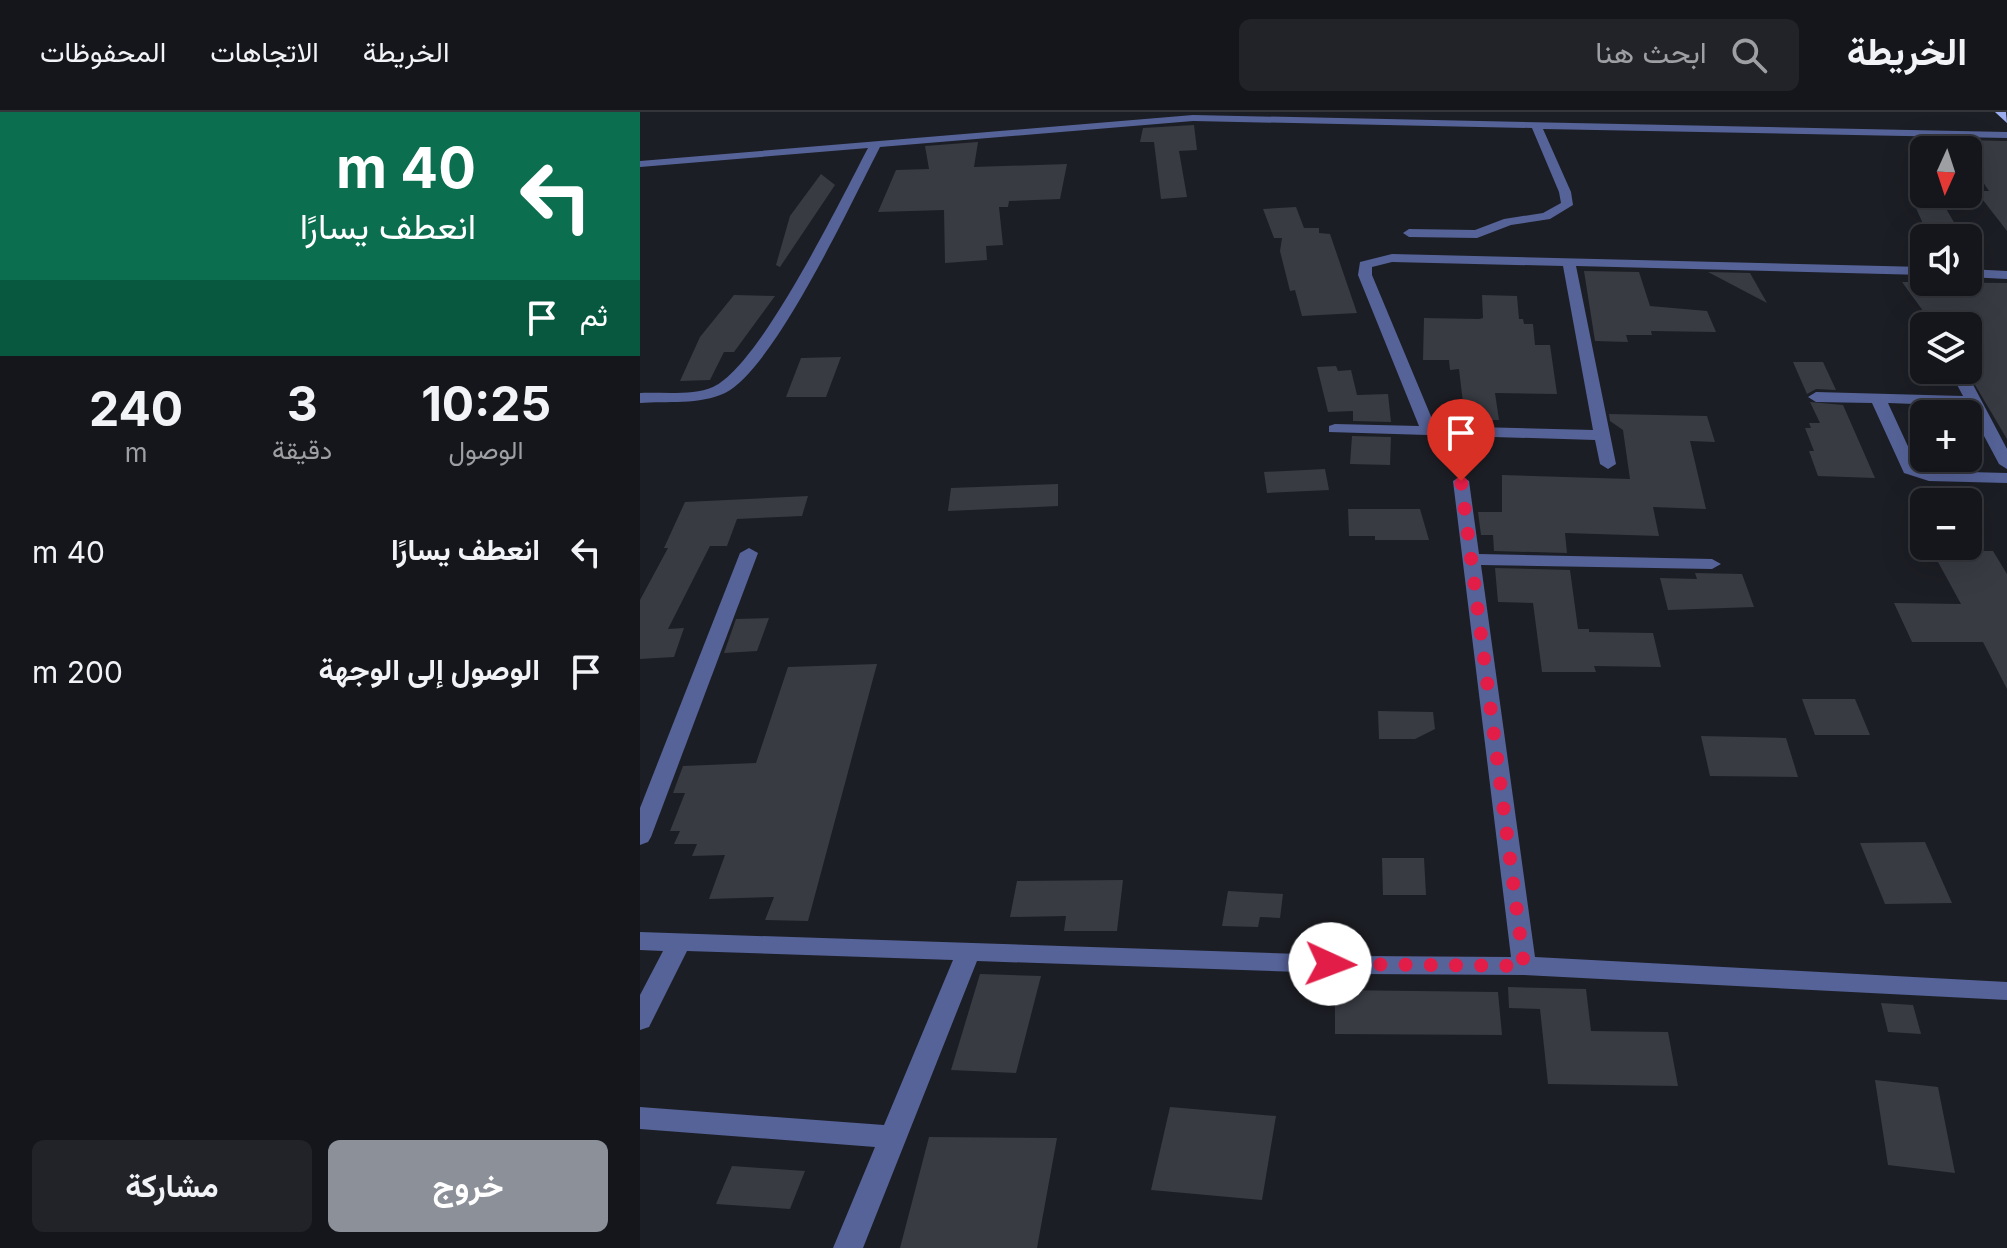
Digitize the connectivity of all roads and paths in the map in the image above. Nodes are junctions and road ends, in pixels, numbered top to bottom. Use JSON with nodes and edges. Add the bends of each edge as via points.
{"nodes":[{"id":1,"x":1650,"y":112,"type":"edge"},
{"id":2,"x":2000,"y":112,"type":"edge"},
{"id":3,"x":1327,"y":116,"type":"edge"},
{"id":4,"x":2007,"y":120,"type":"edge"},
{"id":5,"x":1536,"y":124,"type":"junction"},
{"id":6,"x":1655,"y":127,"type":"junction"},
{"id":7,"x":2007,"y":135,"type":"edge"},
{"id":8,"x":876,"y":144,"type":"junction"},
{"id":9,"x":640,"y":164,"type":"edge"},
{"id":10,"x":1409,"y":233,"type":"dead end"},
{"id":11,"x":1569,"y":264,"type":"junction"},
{"id":12,"x":1910,"y":271,"type":"edge"},
{"id":13,"x":1982,"y":274,"type":"edge"},
{"id":14,"x":2007,"y":275,"type":"edge"},
{"id":15,"x":1816,"y":397,"type":"dead end"},
{"id":16,"x":640,"y":398,"type":"edge"},
{"id":17,"x":1878,"y":398,"type":"junction"},
{"id":18,"x":1940,"y":400,"type":"edge"},
{"id":19,"x":1982,"y":420,"type":"edge"},
{"id":20,"x":1335,"y":429,"type":"dead end"},
{"id":21,"x":1429,"y":431,"type":"junction"},
{"id":22,"x":1603,"y":435,"type":"junction"},
{"id":23,"x":1608,"y":464,"type":"dead end"},
{"id":24,"x":2007,"y":464,"type":"edge"},
{"id":25,"x":2007,"y":478,"type":"edge"},
{"id":26,"x":1461,"y":481,"type":"dead end"},
{"id":27,"x":749,"y":553,"type":"dead end"},
{"id":28,"x":1472,"y":559,"type":"junction"},
{"id":29,"x":1712,"y":564,"type":"dead end"},
{"id":30,"x":640,"y":837,"type":"edge"},
{"id":31,"x":640,"y":941,"type":"edge"},
{"id":32,"x":679,"y":943,"type":"junction"},
{"id":33,"x":968,"y":953,"type":"junction"},
{"id":34,"x":1524,"y":966,"type":"junction"},
{"id":35,"x":2007,"y":991,"type":"edge"},
{"id":36,"x":640,"y":1020,"type":"edge"},
{"id":37,"x":640,"y":1118,"type":"edge"},
{"id":38,"x":892,"y":1137,"type":"junction"},
{"id":39,"x":848,"y":1248,"type":"edge"}],
"edges":[{"from":1,"to":6,"type":"street"},
{"from":2,"to":4,"type":"main road"},
{"from":3,"to":5,"type":"street"},
{"from":3,"to":8,"type":"street","via":[[1176,119]]},
{"from":5,"to":6,"type":"street"},
{"from":5,"to":10,"type":"street","via":[[1567,205],[1546,216],[1477,234]]},
{"from":6,"to":7,"type":"street"},
{"from":8,"to":9,"type":"street"},
{"from":8,"to":16,"type":"street","via":[[793,298],[745,370],[719,389]]},
{"from":11,"to":12,"type":"street"},
{"from":11,"to":21,"type":"street","via":[[1392,258],[1365,265]]},
{"from":11,"to":22,"type":"street"},
{"from":13,"to":14,"type":"street"},
{"from":15,"to":17,"type":"street"},
{"from":17,"to":18,"type":"street"},
{"from":17,"to":25,"type":"street","via":[[1910,469],[1929,476]]},
{"from":19,"to":24,"type":"street"},
{"from":20,"to":21,"type":"street"},
{"from":21,"to":22,"type":"street"},
{"from":22,"to":23,"type":"street"},
{"from":26,"to":28,"type":"street"},
{"from":27,"to":30,"type":"street"},
{"from":28,"to":29,"type":"street"},
{"from":28,"to":34,"type":"street"},
{"from":31,"to":32,"type":"street"},
{"from":32,"to":33,"type":"street"},
{"from":32,"to":36,"type":"street"},
{"from":33,"to":34,"type":"street"},
{"from":33,"to":38,"type":"street"},
{"from":34,"to":35,"type":"street"},
{"from":37,"to":38,"type":"street"},
{"from":38,"to":39,"type":"street"}]}
